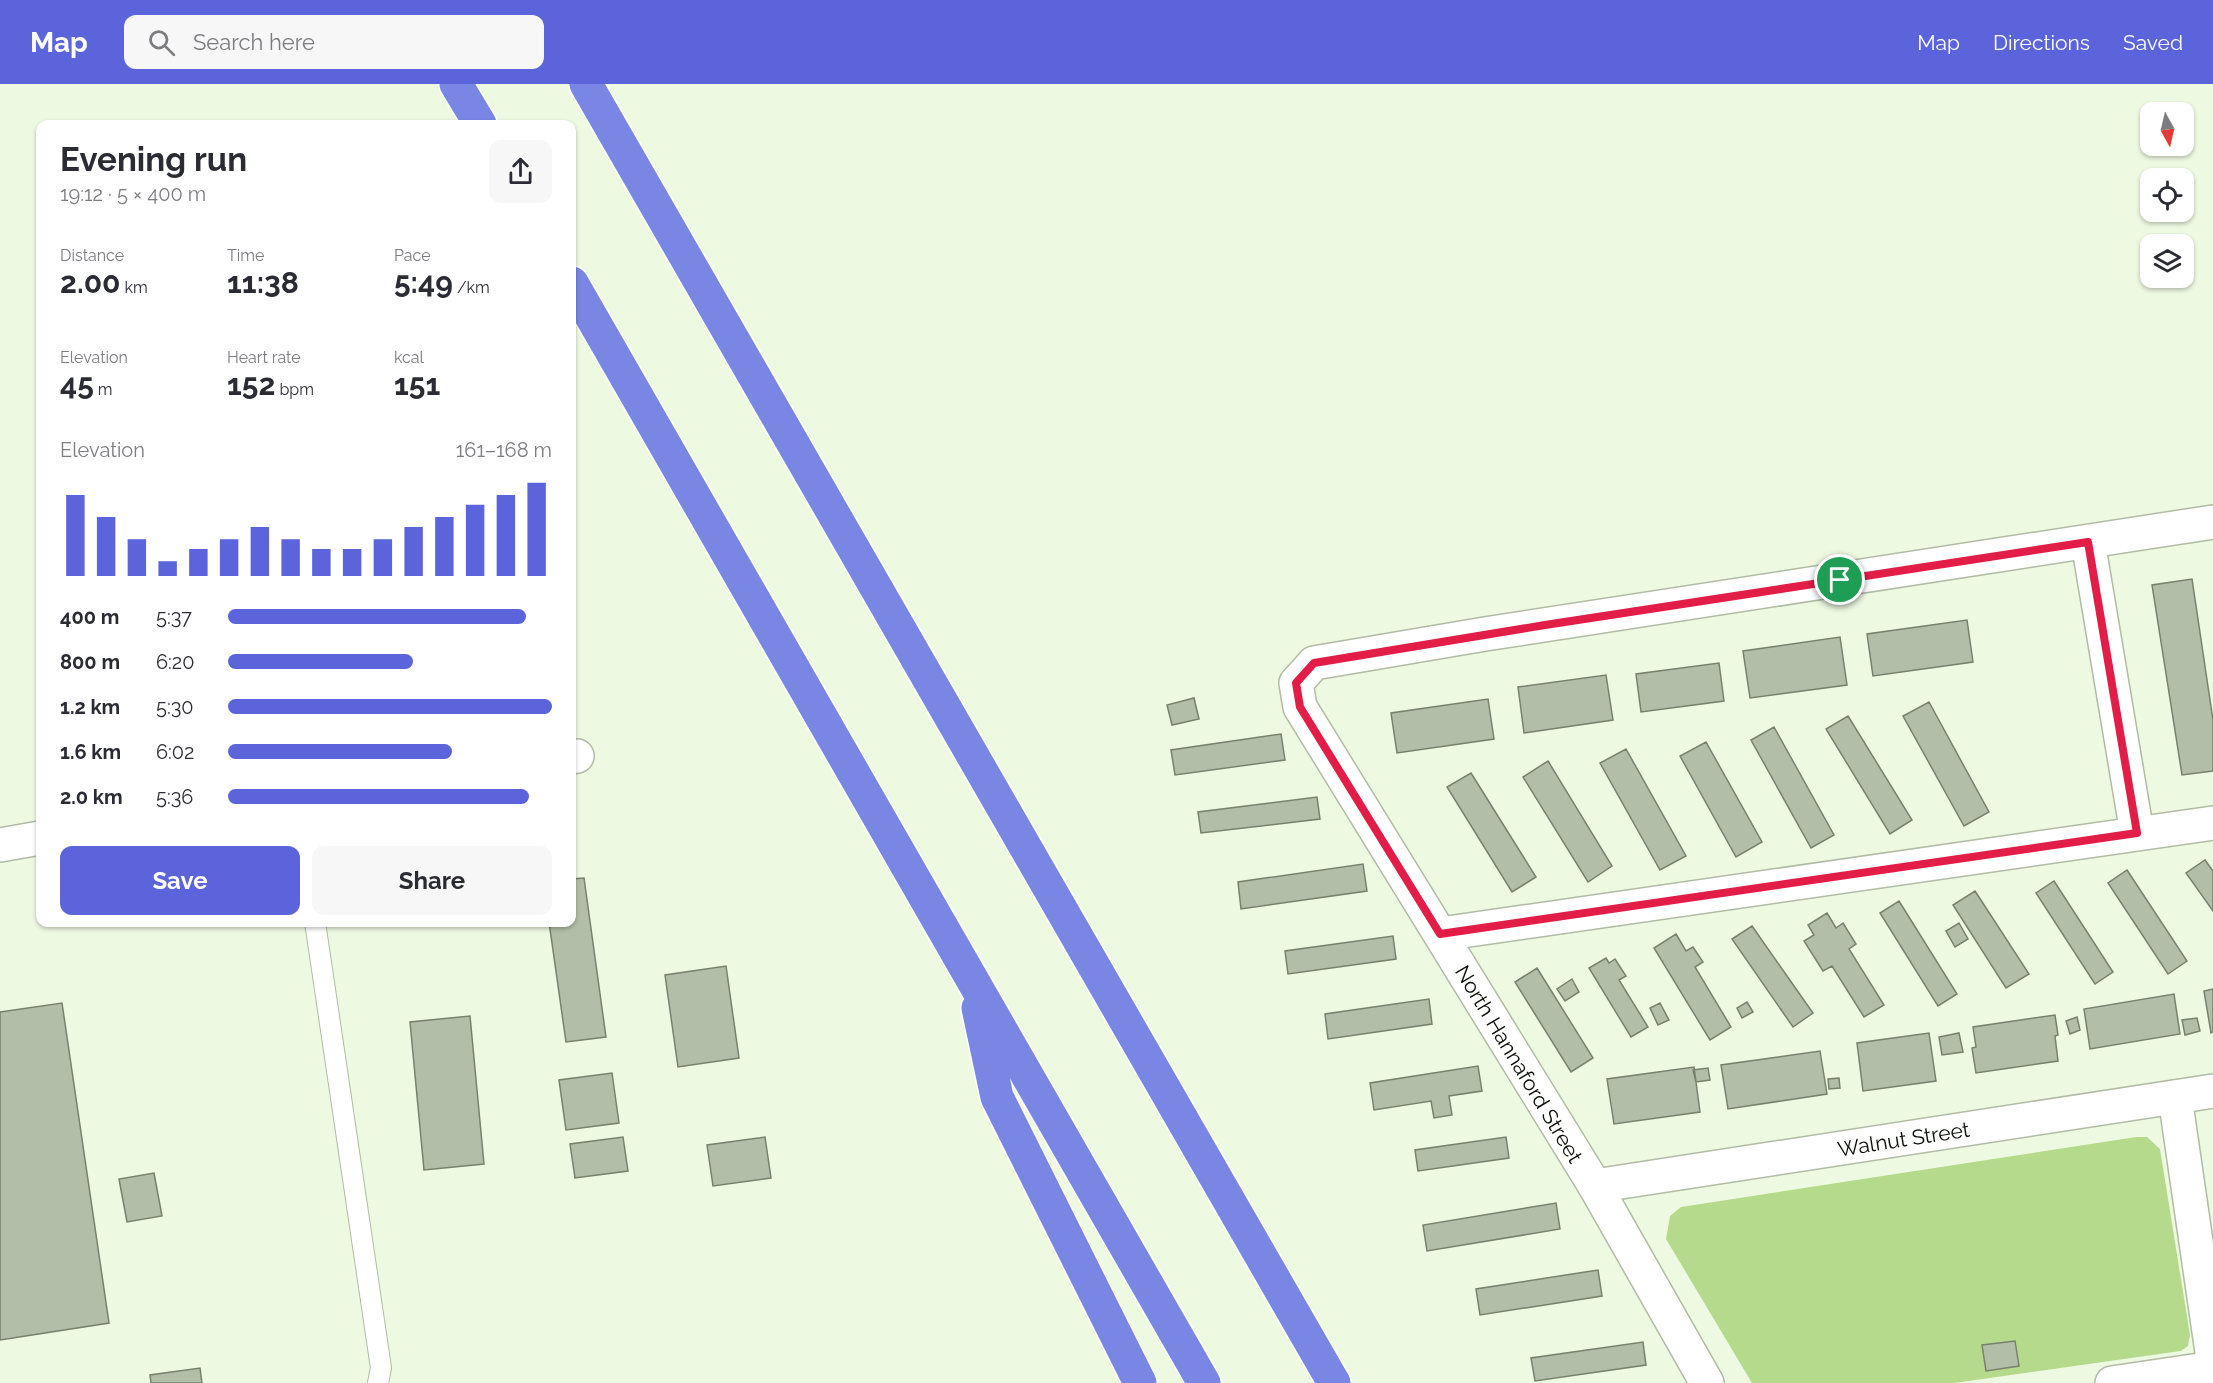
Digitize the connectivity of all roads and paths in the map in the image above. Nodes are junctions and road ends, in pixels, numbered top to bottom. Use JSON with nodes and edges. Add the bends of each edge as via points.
{"nodes":[{"id":1,"x":456,"y":84,"type":"edge"},
{"id":2,"x":586,"y":84,"type":"edge"},
{"id":3,"x":478,"y":120,"type":"edge"},
{"id":4,"x":576,"y":290,"type":"edge"},
{"id":5,"x":2213,"y":522,"type":"edge"},
{"id":6,"x":2088,"y":542,"type":"junction"},
{"id":7,"x":2213,"y":823,"type":"edge"},
{"id":8,"x":2137,"y":833,"type":"junction"},
{"id":9,"x":36,"y":839,"type":"edge"},
{"id":10,"x":0,"y":845,"type":"edge"},
{"id":11,"x":316,"y":927,"type":"edge"},
{"id":12,"x":1440,"y":934,"type":"junction"},
{"id":13,"x":971,"y":977,"type":"junction"},
{"id":14,"x":2213,"y":1090,"type":"edge"},
{"id":15,"x":2175,"y":1096,"type":"junction"},
{"id":16,"x":1595,"y":1186,"type":"junction"},
{"id":17,"x":2213,"y":1359,"type":"edge"},
{"id":18,"x":2213,"y":1368,"type":"edge"},
{"id":19,"x":378,"y":1383,"type":"edge"},
{"id":20,"x":1140,"y":1383,"type":"edge"},
{"id":21,"x":1204,"y":1383,"type":"edge"},
{"id":22,"x":1334,"y":1383,"type":"edge"},
{"id":23,"x":1707,"y":1383,"type":"edge"},
{"id":24,"x":2112,"y":1383,"type":"edge"}],
"edges":[{"from":1,"to":3,"type":"highway"},
{"from":2,"to":22,"type":"highway"},
{"from":4,"to":13,"type":"highway"},
{"from":5,"to":6,"type":"street"},
{"from":6,"to":8,"type":"street"},
{"from":6,"to":12,"type":"street","name":"North Hannaford Street","via":[[1314,663],[1296,683],[1300,707]]},
{"from":7,"to":8,"type":"street"},
{"from":8,"to":12,"type":"street"},
{"from":9,"to":10,"type":"street"},
{"from":11,"to":19,"type":"lane","via":[[381,1368]]},
{"from":12,"to":16,"type":"street","name":"North Hannaford Street"},
{"from":13,"to":20,"type":"highway","via":[[997,1097]]},
{"from":13,"to":21,"type":"highway"},
{"from":14,"to":15,"type":"street","name":"Walnut Street"},
{"from":15,"to":16,"type":"street","name":"Walnut Street"},
{"from":15,"to":17,"type":"street"},
{"from":16,"to":23,"type":"street","name":"North Hannaford Street"},
{"from":18,"to":24,"type":"street"}]}
